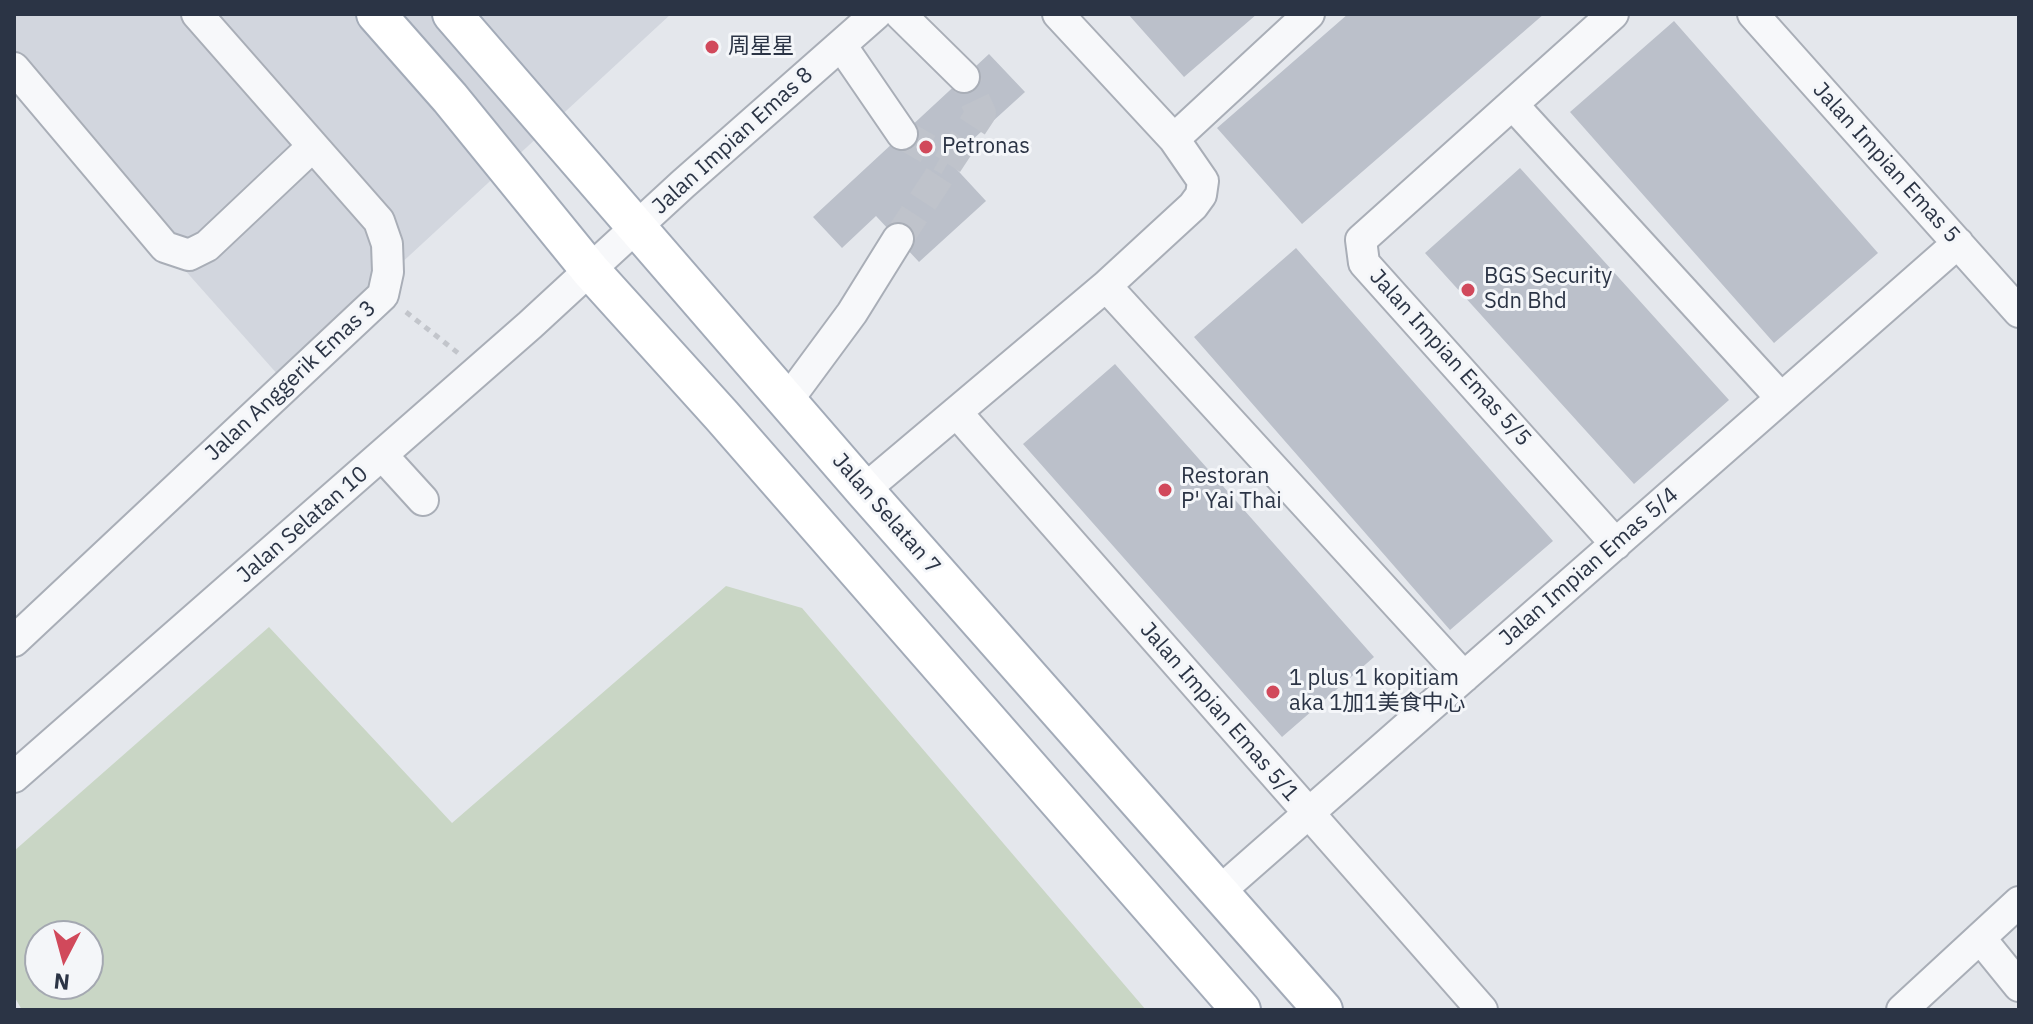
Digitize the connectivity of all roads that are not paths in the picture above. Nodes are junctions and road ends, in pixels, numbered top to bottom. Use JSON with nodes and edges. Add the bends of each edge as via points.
{"nodes":[{"id":1,"x":197,"y":14,"type":"edge"},
{"id":2,"x":376,"y":14,"type":"edge"},
{"id":3,"x":452,"y":14,"type":"edge"},
{"id":4,"x":876,"y":14,"type":"edge"},
{"id":5,"x":900,"y":14,"type":"edge"},
{"id":6,"x":1058,"y":14,"type":"edge"},
{"id":7,"x":1309,"y":14,"type":"edge"},
{"id":8,"x":1613,"y":14,"type":"edge"},
{"id":9,"x":1753,"y":14,"type":"edge"},
{"id":10,"x":841,"y":45,"type":"junction"},
{"id":11,"x":14,"y":68,"type":"edge"},
{"id":12,"x":964,"y":77,"type":"tunnel mouth"},
{"id":13,"x":1513,"y":105,"type":"junction"},
{"id":14,"x":902,"y":134,"type":"tunnel mouth"},
{"id":15,"x":1174,"y":139,"type":"junction"},
{"id":16,"x":313,"y":146,"type":"junction"},
{"id":17,"x":637,"y":227,"type":"junction"},
{"id":18,"x":898,"y":239,"type":"tunnel mouth"},
{"id":19,"x":1958,"y":243,"type":"junction"},
{"id":20,"x":590,"y":270,"type":"junction"},
{"id":21,"x":1106,"y":286,"type":"junction"},
{"id":22,"x":2019,"y":312,"type":"edge"},
{"id":23,"x":1781,"y":398,"type":"junction"},
{"id":24,"x":787,"y":401,"type":"junction"},
{"id":25,"x":957,"y":413,"type":"junction"},
{"id":26,"x":382,"y":455,"type":"junction"},
{"id":27,"x":864,"y":490,"type":"junction"},
{"id":28,"x":423,"y":500,"type":"dead end"},
{"id":29,"x":1616,"y":544,"type":"junction"},
{"id":30,"x":14,"y":641,"type":"edge"},
{"id":31,"x":1464,"y":677,"type":"junction"},
{"id":32,"x":14,"y":777,"type":"edge"},
{"id":33,"x":1309,"y":814,"type":"junction"},
{"id":34,"x":1220,"y":891,"type":"junction"},
{"id":35,"x":2019,"y":902,"type":"edge"},
{"id":36,"x":1980,"y":938,"type":"junction"},
{"id":37,"x":2019,"y":986,"type":"edge"},
{"id":38,"x":1241,"y":1010,"type":"edge"},
{"id":39,"x":1323,"y":1010,"type":"edge"},
{"id":40,"x":1482,"y":1010,"type":"edge"},
{"id":41,"x":1902,"y":1010,"type":"edge"}],
"edges":[{"from":1,"to":16,"type":"street","name":"Jalan Anggerik Emas 3"},
{"from":2,"to":20,"type":"main road"},
{"from":3,"to":17,"type":"main road","name":"Jalan Selatan 7"},
{"from":4,"to":10,"type":"street","name":"Jalan Impian Emas 8"},
{"from":5,"to":12,"type":"street"},
{"from":6,"to":15,"type":"street"},
{"from":7,"to":15,"type":"street"},
{"from":8,"to":13,"type":"street","name":"Jalan Impian Emas 5/5"},
{"from":9,"to":19,"type":"street","name":"Jalan Impian Emas 5"},
{"from":10,"to":14,"type":"street"},
{"from":10,"to":17,"type":"street","name":"Jalan Impian Emas 8"},
{"from":11,"to":16,"type":"street","via":[[165,247],[189,255],[207,246]]},
{"from":13,"to":23,"type":"street"},
{"from":13,"to":29,"type":"street","name":"Jalan Impian Emas 5/5","via":[[1361,240],[1364,263]]},
{"from":15,"to":21,"type":"street","via":[[1203,181],[1201,195]]},
{"from":16,"to":30,"type":"street","name":"Jalan Anggerik Emas 3","via":[[379,221],[387,244],[383,295]]},
{"from":17,"to":20,"type":"street","name":"Jalan Impian Emas 8"},
{"from":17,"to":24,"type":"main road","name":"Jalan Selatan 7"},
{"from":18,"to":24,"type":"street"},
{"from":19,"to":22,"type":"street","name":"Jalan Impian Emas 5"},
{"from":19,"to":23,"type":"street","name":"Jalan Impian Emas 5/4"},
{"from":20,"to":26,"type":"street","name":"Jalan Selatan 10"},
{"from":20,"to":38,"type":"main road"},
{"from":21,"to":25,"type":"street"},
{"from":21,"to":31,"type":"street"},
{"from":23,"to":29,"type":"street","name":"Jalan Impian Emas 5/4"},
{"from":24,"to":27,"type":"main road","name":"Jalan Selatan 7"},
{"from":25,"to":27,"type":"street"},
{"from":25,"to":33,"type":"street","name":"Jalan Impian Emas 5/1"},
{"from":26,"to":28,"type":"street"},
{"from":26,"to":32,"type":"street","name":"Jalan Selatan 10"},
{"from":27,"to":34,"type":"main road","name":"Jalan Selatan 7"},
{"from":29,"to":31,"type":"street","name":"Jalan Impian Emas 5/4"},
{"from":31,"to":33,"type":"street","name":"Jalan Impian Emas 5/4"},
{"from":33,"to":34,"type":"street","name":"Jalan Impian Emas 5/4"},
{"from":33,"to":40,"type":"street","name":"Jalan Impian Emas 5/1"},
{"from":34,"to":39,"type":"main road","name":"Jalan Selatan 7"},
{"from":35,"to":36,"type":"street"},
{"from":36,"to":37,"type":"street"},
{"from":36,"to":41,"type":"street"}]}
